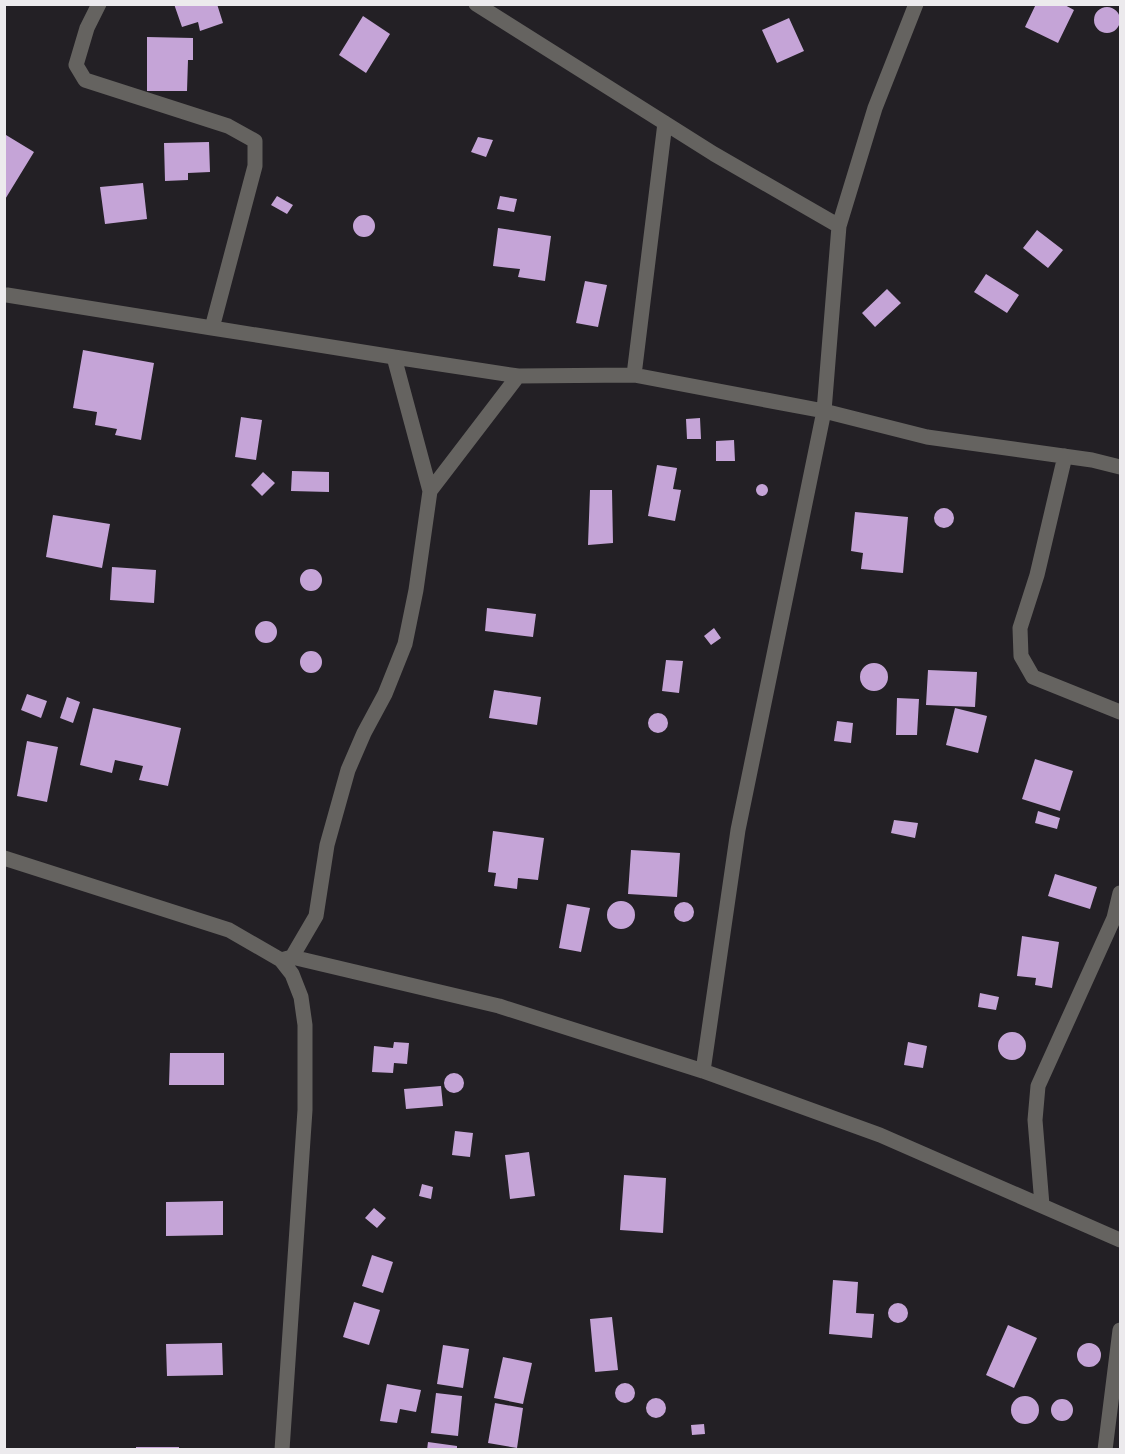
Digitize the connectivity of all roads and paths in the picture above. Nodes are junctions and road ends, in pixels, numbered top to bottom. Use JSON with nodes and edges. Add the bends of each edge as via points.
{"nodes":[{"id":1,"x":99,"y":4,"type":"edge"},
{"id":2,"x":476,"y":4,"type":"edge"},
{"id":3,"x":916,"y":4,"type":"edge"},
{"id":4,"x":665,"y":123,"type":"junction"},
{"id":5,"x":839,"y":226,"type":"junction"},
{"id":6,"x":5,"y":298,"type":"edge"},
{"id":7,"x":212,"y":328,"type":"junction"},
{"id":8,"x":394,"y":357,"type":"junction"},
{"id":9,"x":634,"y":375,"type":"junction"},
{"id":10,"x":518,"y":376,"type":"junction"},
{"id":11,"x":824,"y":411,"type":"junction"},
{"id":12,"x":1065,"y":456,"type":"junction"},
{"id":13,"x":1120,"y":467,"type":"edge"},
{"id":14,"x":430,"y":491,"type":"junction"},
{"id":15,"x":1120,"y":712,"type":"edge"},
{"id":16,"x":4,"y":858,"type":"edge"},
{"id":17,"x":1120,"y":893,"type":"edge"},
{"id":18,"x":1117,"y":920,"type":"edge"},
{"id":19,"x":286,"y":959,"type":"junction"},
{"id":20,"x":703,"y":1071,"type":"junction"},
{"id":21,"x":1042,"y":1205,"type":"junction"},
{"id":22,"x":1120,"y":1240,"type":"edge"},
{"id":23,"x":1120,"y":1330,"type":"edge"},
{"id":24,"x":282,"y":1449,"type":"edge"},
{"id":25,"x":1105,"y":1449,"type":"edge"}],
"edges":[{"from":1,"to":7,"type":"street","via":[[76,65],[85,80],[228,126],[255,141],[255,166]]},
{"from":2,"to":4,"type":"street"},
{"from":3,"to":5,"type":"street","via":[[875,108]]},
{"from":4,"to":5,"type":"street"},
{"from":4,"to":9,"type":"street"},
{"from":5,"to":11,"type":"street"},
{"from":6,"to":7,"type":"street"},
{"from":7,"to":8,"type":"street"},
{"from":8,"to":10,"type":"street"},
{"from":8,"to":14,"type":"street"},
{"from":9,"to":10,"type":"street"},
{"from":9,"to":11,"type":"street"},
{"from":10,"to":14,"type":"street"},
{"from":11,"to":12,"type":"street","via":[[927,437]]},
{"from":11,"to":20,"type":"street","via":[[738,830]]},
{"from":12,"to":13,"type":"street"},
{"from":12,"to":15,"type":"street","via":[[1037,575],[1020,628],[1021,656],[1033,677]]},
{"from":14,"to":19,"type":"street","via":[[405,644],[348,770],[327,845],[316,916]]},
{"from":16,"to":19,"type":"street","via":[[229,930]]},
{"from":17,"to":18,"type":"street"},
{"from":18,"to":21,"type":"street","via":[[1038,1086],[1035,1120]]},
{"from":19,"to":20,"type":"street","via":[[499,1006]]},
{"from":19,"to":24,"type":"street","via":[[301,997],[305,1089]]},
{"from":20,"to":21,"type":"street","via":[[837,1117]]},
{"from":21,"to":22,"type":"street"},
{"from":23,"to":25,"type":"street"}]}
